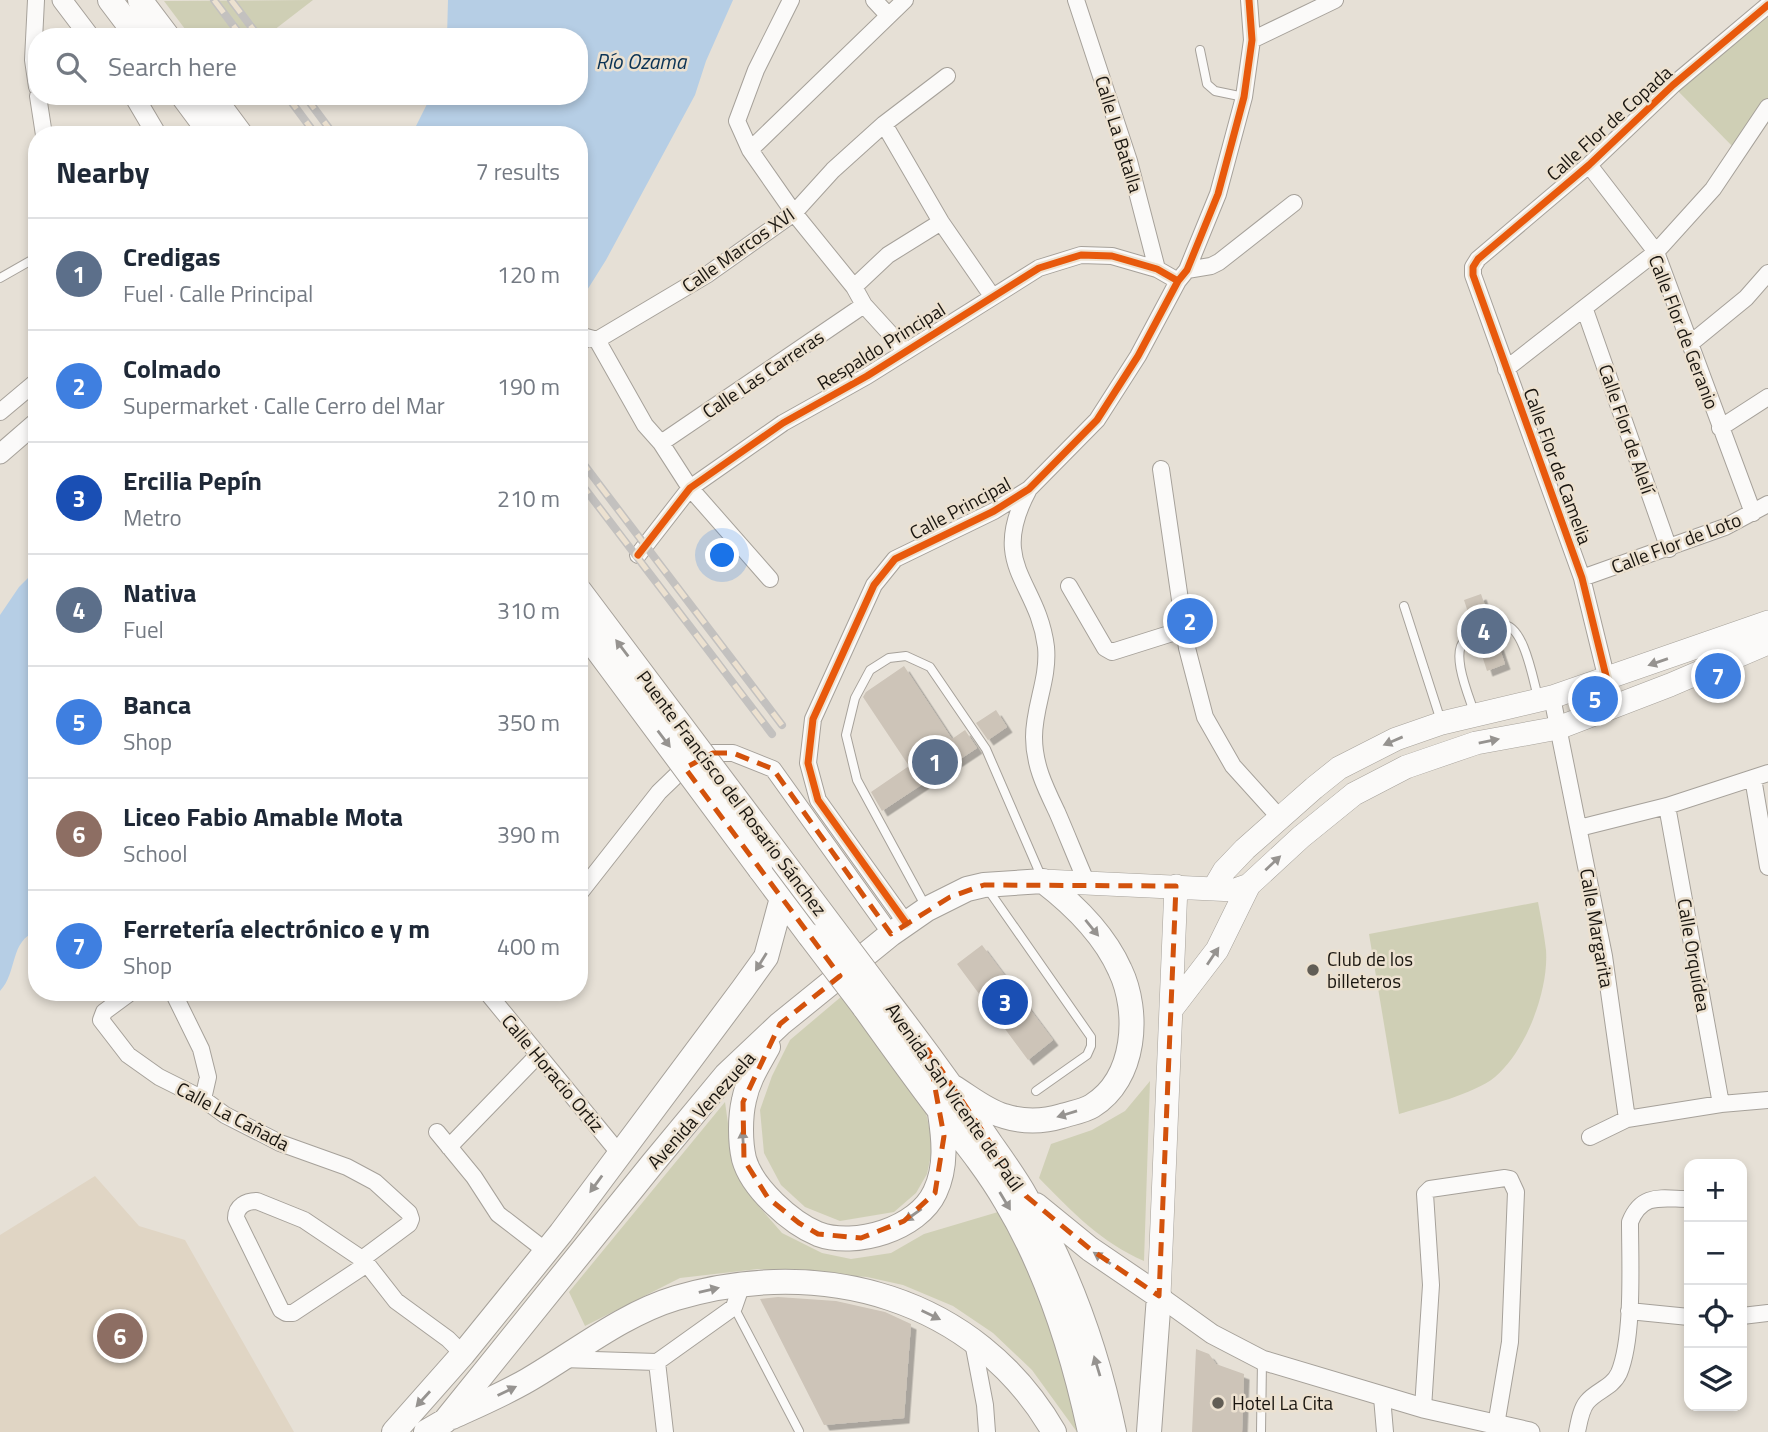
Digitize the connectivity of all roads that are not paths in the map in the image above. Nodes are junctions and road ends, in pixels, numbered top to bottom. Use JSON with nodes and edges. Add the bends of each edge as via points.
{"nodes":[{"id":1,"x":36,"y":0,"type":"edge"},
{"id":2,"x":62,"y":0,"type":"edge"},
{"id":3,"x":110,"y":0,"type":"edge"},
{"id":4,"x":140,"y":0,"type":"edge"},
{"id":5,"x":792,"y":0,"type":"edge"},
{"id":6,"x":874,"y":0,"type":"edge"},
{"id":7,"x":905,"y":0,"type":"edge"},
{"id":8,"x":1076,"y":0,"type":"edge"},
{"id":9,"x":1249,"y":0,"type":"edge"},
{"id":10,"x":1335,"y":0,"type":"edge"},
{"id":11,"x":1768,"y":5,"type":"edge"},
{"id":12,"x":888,"y":15,"type":"junction"},
{"id":13,"x":35,"y":28,"type":"edge"},
{"id":14,"x":83,"y":28,"type":"edge"},
{"id":15,"x":131,"y":28,"type":"edge"},
{"id":16,"x":161,"y":28,"type":"edge"},
{"id":17,"x":1252,"y":40,"type":"junction"},
{"id":18,"x":1200,"y":50,"type":"dead end"},
{"id":19,"x":947,"y":76,"type":"dead end"},
{"id":20,"x":1244,"y":97,"type":"junction"},
{"id":21,"x":39,"y":105,"type":"edge"},
{"id":22,"x":139,"y":105,"type":"edge"},
{"id":23,"x":190,"y":105,"type":"edge"},
{"id":24,"x":219,"y":105,"type":"edge"},
{"id":25,"x":1768,"y":107,"type":"edge"},
{"id":26,"x":884,"y":124,"type":"junction"},
{"id":27,"x":43,"y":126,"type":"edge"},
{"id":28,"x":152,"y":126,"type":"edge"},
{"id":29,"x":205,"y":126,"type":"edge"},
{"id":30,"x":234,"y":126,"type":"edge"},
{"id":31,"x":750,"y":150,"type":"junction"},
{"id":32,"x":1589,"y":164,"type":"junction"},
{"id":33,"x":1294,"y":202,"type":"dead end"},
{"id":34,"x":794,"y":213,"type":"junction"},
{"id":35,"x":941,"y":222,"type":"junction"},
{"id":36,"x":1656,"y":252,"type":"junction"},
{"id":37,"x":28,"y":262,"type":"edge"},
{"id":38,"x":1473,"y":267,"type":"joint"},
{"id":39,"x":1157,"y":269,"type":"junction"},
{"id":40,"x":1768,"y":273,"type":"edge"},
{"id":41,"x":1183,"y":276,"type":"junction"},
{"id":42,"x":0,"y":278,"type":"edge"},
{"id":43,"x":854,"y":287,"type":"junction"},
{"id":44,"x":992,"y":296,"type":"junction"},
{"id":45,"x":864,"y":305,"type":"junction"},
{"id":46,"x":1585,"y":310,"type":"junction"},
{"id":47,"x":588,"y":338,"type":"edge"},
{"id":48,"x":597,"y":340,"type":"junction"},
{"id":49,"x":1691,"y":343,"type":"junction"},
{"id":50,"x":905,"y":350,"type":"junction"},
{"id":51,"x":1506,"y":369,"type":"junction"},
{"id":52,"x":28,"y":389,"type":"edge"},
{"id":53,"x":1768,"y":397,"type":"edge"},
{"id":54,"x":0,"y":412,"type":"edge"},
{"id":55,"x":1720,"y":428,"type":"junction"},
{"id":56,"x":28,"y":430,"type":"edge"},
{"id":57,"x":661,"y":443,"type":"junction"},
{"id":58,"x":0,"y":454,"type":"edge"},
{"id":59,"x":1161,"y":469,"type":"dead end"},
{"id":60,"x":690,"y":488,"type":"junction"},
{"id":61,"x":1029,"y":489,"type":"junction"},
{"id":62,"x":1768,"y":504,"type":"edge"},
{"id":63,"x":1753,"y":513,"type":"junction"},
{"id":64,"x":1669,"y":549,"type":"junction"},
{"id":65,"x":638,"y":555,"type":"dead end"},
{"id":66,"x":1582,"y":578,"type":"junction"},
{"id":67,"x":770,"y":579,"type":"dead end"},
{"id":68,"x":1069,"y":586,"type":"dead end"},
{"id":69,"x":588,"y":603,"type":"edge"},
{"id":70,"x":1404,"y":606,"type":"dead end"},
{"id":71,"x":1768,"y":622,"type":"edge"},
{"id":72,"x":1185,"y":629,"type":"junction"},
{"id":73,"x":1493,"y":629,"type":"dead end"},
{"id":74,"x":1475,"y":634,"type":"dead end"},
{"id":75,"x":588,"y":637,"type":"edge"},
{"id":76,"x":1768,"y":643,"type":"edge"},
{"id":77,"x":1607,"y":680,"type":"junction"},
{"id":78,"x":1546,"y":698,"type":"junction"},
{"id":79,"x":1475,"y":715,"type":"junction"},
{"id":80,"x":1442,"y":723,"type":"junction"},
{"id":81,"x":1558,"y":728,"type":"junction"},
{"id":82,"x":1761,"y":776,"type":"edge"},
{"id":83,"x":1667,"y":806,"type":"junction"},
{"id":84,"x":1280,"y":818,"type":"junction"},
{"id":85,"x":1579,"y":828,"type":"junction"},
{"id":86,"x":1768,"y":867,"type":"edge"},
{"id":87,"x":1043,"y":881,"type":"junction"},
{"id":88,"x":1086,"y":881,"type":"junction"},
{"id":89,"x":588,"y":883,"type":"edge"},
{"id":90,"x":984,"y":885,"type":"junction"},
{"id":91,"x":1249,"y":885,"type":"junction"},
{"id":92,"x":1176,"y":886,"type":"junction"},
{"id":93,"x":1214,"y":888,"type":"junction"},
{"id":94,"x":782,"y":898,"type":"junction"},
{"id":95,"x":927,"y":909,"type":"junction"},
{"id":96,"x":898,"y":928,"type":"junction"},
{"id":97,"x":119,"y":1001,"type":"edge"},
{"id":98,"x":177,"y":1001,"type":"edge"},
{"id":99,"x":494,"y":1001,"type":"edge"},
{"id":100,"x":874,"y":1002,"type":"junction"},
{"id":101,"x":1171,"y":1010,"type":"junction"},
{"id":102,"x":780,"y":1024,"type":"junction"},
{"id":103,"x":538,"y":1055,"type":"junction"},
{"id":104,"x":915,"y":1057,"type":"junction"},
{"id":105,"x":953,"y":1087,"type":"junction"},
{"id":106,"x":1036,"y":1091,"type":"dead end"},
{"id":107,"x":203,"y":1099,"type":"junction"},
{"id":108,"x":1768,"y":1100,"type":"edge"},
{"id":109,"x":1721,"y":1104,"type":"junction"},
{"id":110,"x":939,"y":1109,"type":"junction"},
{"id":111,"x":1628,"y":1119,"type":"junction"},
{"id":112,"x":437,"y":1132,"type":"dead end"},
{"id":113,"x":1590,"y":1137,"type":"dead end"},
{"id":114,"x":449,"y":1147,"type":"junction"},
{"id":115,"x":619,"y":1153,"type":"junction"},
{"id":116,"x":1026,"y":1196,"type":"junction"},
{"id":117,"x":1684,"y":1199,"type":"edge"},
{"id":118,"x":546,"y":1251,"type":"junction"},
{"id":119,"x":365,"y":1262,"type":"junction"},
{"id":120,"x":738,"y":1296,"type":"junction"},
{"id":121,"x":1159,"y":1296,"type":"junction"},
{"id":122,"x":1629,"y":1311,"type":"junction"},
{"id":123,"x":1768,"y":1313,"type":"edge"},
{"id":124,"x":1747,"y":1315,"type":"edge"},
{"id":125,"x":1684,"y":1316,"type":"edge"},
{"id":126,"x":973,"y":1342,"type":"junction"},
{"id":127,"x":463,"y":1354,"type":"junction"},
{"id":128,"x":562,"y":1359,"type":"junction"},
{"id":129,"x":1262,"y":1360,"type":"junction"},
{"id":130,"x":657,"y":1362,"type":"junction"},
{"id":131,"x":1382,"y":1397,"type":"junction"},
{"id":132,"x":1423,"y":1408,"type":"junction"},
{"id":133,"x":1496,"y":1425,"type":"junction"},
{"id":134,"x":436,"y":1426,"type":"edge"},
{"id":135,"x":799,"y":1431,"type":"edge"},
{"id":136,"x":394,"y":1432,"type":"edge"},
{"id":137,"x":664,"y":1432,"type":"edge"},
{"id":138,"x":987,"y":1432,"type":"edge"},
{"id":139,"x":1054,"y":1432,"type":"edge"},
{"id":140,"x":1090,"y":1432,"type":"edge"},
{"id":141,"x":1114,"y":1432,"type":"edge"},
{"id":142,"x":1149,"y":1432,"type":"edge"},
{"id":143,"x":1261,"y":1432,"type":"edge"},
{"id":144,"x":1385,"y":1432,"type":"edge"},
{"id":145,"x":1530,"y":1432,"type":"edge"},
{"id":146,"x":1577,"y":1432,"type":"edge"}],
"edges":[{"from":1,"to":13,"type":"street"},
{"from":2,"to":14,"type":"street"},
{"from":3,"to":15,"type":"main road"},
{"from":4,"to":16,"type":"main road"},
{"from":5,"to":31,"type":"street","via":[[737,121]]},
{"from":6,"to":12,"type":"street"},
{"from":7,"to":12,"type":"street"},
{"from":8,"to":39,"type":"street","name":"Calle La Batalla","via":[[1129,161]]},
{"from":9,"to":17,"type":"street","name":"Calle Principal"},
{"from":10,"to":17,"type":"street"},
{"from":11,"to":32,"type":"street","name":"Calle Flor de Copada"},
{"from":12,"to":31,"type":"street"},
{"from":17,"to":20,"type":"street","name":"Calle Principal"},
{"from":18,"to":20,"type":"lane","via":[[1207,84]]},
{"from":19,"to":26,"type":"street","name":"Calle Marcos XVI"},
{"from":20,"to":41,"type":"street","name":"Calle Principal","via":[[1218,194]]},
{"from":21,"to":27,"type":"street"},
{"from":22,"to":28,"type":"street"},
{"from":23,"to":29,"type":"main road"},
{"from":24,"to":30,"type":"main road"},
{"from":25,"to":36,"type":"street","via":[[1713,189]]},
{"from":26,"to":34,"type":"street","name":"Calle Marcos XVI"},
{"from":26,"to":35,"type":"street"},
{"from":31,"to":34,"type":"street"},
{"from":32,"to":36,"type":"street","name":"Calle Flor de Geranio"},
{"from":32,"to":38,"type":"street","name":"Calle Flor de Copada"},
{"from":33,"to":41,"type":"street","via":[[1219,262]]},
{"from":34,"to":43,"type":"street"},
{"from":34,"to":48,"type":"street","name":"Calle Marcos XVI","via":[[708,274]]},
{"from":35,"to":43,"type":"street","via":[[888,255]]},
{"from":35,"to":44,"type":"street"},
{"from":36,"to":46,"type":"street"},
{"from":36,"to":49,"type":"street","name":"Calle Flor de Geranio"},
{"from":37,"to":42,"type":"lane"},
{"from":38,"to":51,"type":"street","name":"Calle Flor de Camelia"},
{"from":39,"to":41,"type":"street","name":"Respaldo Principal"},
{"from":39,"to":44,"type":"street","name":"Respaldo Principal","via":[[1112,256],[1081,256],[1039,268]]},
{"from":40,"to":49,"type":"street","via":[[1746,298]]},
{"from":41,"to":61,"type":"street","name":"Calle Principal","via":[[1097,420]]},
{"from":43,"to":45,"type":"street"},
{"from":44,"to":50,"type":"street","name":"Respaldo Principal"},
{"from":45,"to":50,"type":"street"},
{"from":45,"to":57,"type":"street","name":"Calle Las Carreras"},
{"from":46,"to":51,"type":"street"},
{"from":46,"to":64,"type":"street","name":"Calle Flor de Alelí"},
{"from":47,"to":48,"type":"street","name":"Calle Marcos XVI"},
{"from":48,"to":57,"type":"street","via":[[645,425]]},
{"from":49,"to":55,"type":"street","name":"Calle Flor de Geranio"},
{"from":50,"to":60,"type":"street","name":"Respaldo Principal","via":[[783,423]]},
{"from":51,"to":66,"type":"street","name":"Calle Flor de Camelia"},
{"from":52,"to":54,"type":"street"},
{"from":53,"to":55,"type":"street"},
{"from":55,"to":63,"type":"street","name":"Calle Flor de Geranio"},
{"from":56,"to":58,"type":"street"},
{"from":57,"to":60,"type":"street"},
{"from":59,"to":72,"type":"street"},
{"from":60,"to":65,"type":"street","name":"Respaldo Principal"},
{"from":60,"to":67,"type":"street"},
{"from":61,"to":88,"type":"street","via":[[1016,518],[1012,547],[1046,648],[1045,684],[1034,732],[1035,758]]},
{"from":61,"to":96,"type":"street","name":"Calle Principal","via":[[995,511],[895,559],[874,585],[813,719],[808,763],[818,800]]},
{"from":62,"to":63,"type":"street","name":"Calle Flor de Loto"},
{"from":63,"to":64,"type":"street","name":"Calle Flor de Loto"},
{"from":64,"to":66,"type":"street","name":"Calle Flor de Loto"},
{"from":66,"to":77,"type":"street","name":"Calle Flor de Camelia"},
{"from":68,"to":72,"type":"street","via":[[1105,648],[1112,652]]},
{"from":100,"to":69,"type":"main road","name":"Puente Francisco del Rosario Sánchez","one_way":true,"bridge":true},
{"from":70,"to":80,"type":"lane"},
{"from":71,"to":77,"type":"main road","one_way":true},
{"from":72,"to":84,"type":"street","via":[[1205,717],[1233,766]]},
{"from":73,"to":78,"type":"lane","via":[[1504,625],[1521,638]]},
{"from":74,"to":79,"type":"lane","via":[[1464,640],[1459,650]]},
{"from":75,"to":94,"type":"main road","name":"Puente Francisco del Rosario Sánchez","one_way":true,"bridge":true},
{"from":76,"to":81,"type":"main road"},
{"from":77,"to":78,"type":"main road"},
{"from":78,"to":79,"type":"main road"},
{"from":78,"to":81,"type":"street","name":"Calle Margarita"},
{"from":79,"to":80,"type":"main road"},
{"from":80,"to":84,"type":"main road","one_way":true,"via":[[1396,739],[1339,768]]},
{"from":81,"to":85,"type":"street","name":"Calle Margarita"},
{"from":91,"to":81,"type":"main road","one_way":true,"via":[[1354,794],[1395,773],[1476,743]]},
{"from":82,"to":83,"type":"street"},
{"from":82,"to":86,"type":"street"},
{"from":83,"to":85,"type":"street"},
{"from":83,"to":109,"type":"street","name":"Calle Orquídea"},
{"from":84,"to":93,"type":"main road","via":[[1224,871]]},
{"from":85,"to":111,"type":"street","name":"Calle Margarita"},
{"from":87,"to":88,"type":"main road"},
{"from":87,"to":90,"type":"main road","name":"Avenida Venezuela"},
{"from":87,"to":95,"type":"lane","via":[[986,750],[930,667],[906,656],[889,658],[870,670],[860,688],[846,736],[857,780]]},
{"from":87,"to":105,"type":"main road","one_way":true,"via":[[1091,926],[1120,970],[1129,996],[1130,1023],[1130,1049],[1123,1070],[1092,1106],[1051,1119],[1025,1121],[1000,1115]]},
{"from":88,"to":92,"type":"main road"},
{"from":89,"to":96,"type":"street","via":[[659,792],[684,768],[713,753],[733,752],[773,769]]},
{"from":90,"to":95,"type":"main road","name":"Avenida Venezuela"},
{"from":90,"to":106,"type":"lane","via":[[1091,1037],[1087,1055]]},
{"from":91,"to":93,"type":"main road","via":[[1235,890]]},
{"from":101,"to":91,"type":"main road","one_way":true,"via":[[1217,950]]},
{"from":92,"to":93,"type":"main road"},
{"from":92,"to":101,"type":"main road"},
{"from":94,"to":100,"type":"main road","name":"Puente Francisco del Rosario Sánchez","bridge":true,"via":[[810,936]]},
{"from":94,"to":115,"type":"main road","one_way":true,"via":[[765,957]]},
{"from":95,"to":96,"type":"main road","name":"Avenida Venezuela"},
{"from":96,"to":102,"type":"main road","name":"Avenida Venezuela"},
{"from":97,"to":107,"type":"street","name":"Calle La Cañada","via":[[101,1020],[128,1055]]},
{"from":98,"to":107,"type":"street","via":[[201,1049],[208,1077]]},
{"from":99,"to":103,"type":"street","name":"Calle Horacio Ortiz"},
{"from":100,"to":104,"type":"main road","name":"Avenida San Vicente de Paúl"},
{"from":101,"to":121,"type":"main road"},
{"from":110,"to":102,"type":"main road","one_way":true,"via":[[944,1144],[941,1174],[935,1193],[921,1210],[884,1232],[861,1238],[818,1234],[768,1198],[744,1160],[743,1102],[750,1078]]},
{"from":102,"to":134,"type":"main road","name":"Avenida Venezuela","via":[[726,1075]]},
{"from":103,"to":114,"type":"street"},
{"from":103,"to":115,"type":"street","name":"Calle Horacio Ortiz"},
{"from":104,"to":105,"type":"main road","name":"Avenida San Vicente de Paúl"},
{"from":104,"to":110,"type":"main road","name":"Avenida San Vicente de Paúl"},
{"from":105,"to":116,"type":"main road","name":"Avenida San Vicente de Paúl"},
{"from":107,"to":119,"type":"street","name":"Calle La Cañada","via":[[281,1143],[375,1182],[409,1213],[409,1224]]},
{"from":108,"to":109,"type":"street"},
{"from":109,"to":111,"type":"street"},
{"from":110,"to":140,"type":"main road","name":"Avenida San Vicente de Paúl","one_way":true,"via":[[1006,1202],[1033,1254],[1062,1326]]},
{"from":111,"to":113,"type":"street"},
{"from":112,"to":114,"type":"street"},
{"from":114,"to":118,"type":"street","via":[[498,1214]]},
{"from":115,"to":118,"type":"main road","one_way":true},
{"from":121,"to":116,"type":"main road","one_way":true,"via":[[1090,1250]]},
{"from":141,"to":116,"type":"main road","name":"Avenida San Vicente de Paúl","one_way":true,"via":[[1084,1321]]},
{"from":117,"to":122,"type":"street","via":[[1652,1199],[1635,1210],[1630,1222]]},
{"from":118,"to":127,"type":"main road"},
{"from":119,"to":119,"type":"street","via":[[304,1220],[257,1201],[239,1207],[236,1213],[286,1313],[293,1313]]},
{"from":119,"to":127,"type":"street","via":[[396,1301]]},
{"from":120,"to":126,"type":"main road","one_way":true,"via":[[814,1282],[859,1288],[901,1300]]},
{"from":128,"to":120,"type":"main road","one_way":true,"via":[[643,1311],[675,1298]]},
{"from":120,"to":130,"type":"street"},
{"from":120,"to":135,"type":"lane"},
{"from":121,"to":129,"type":"street","via":[[1212,1334]]},
{"from":121,"to":142,"type":"main road"},
{"from":122,"to":125,"type":"street"},
{"from":122,"to":146,"type":"street","via":[[1618,1375],[1588,1401]]},
{"from":123,"to":124,"type":"street"},
{"from":126,"to":138,"type":"street"},
{"from":126,"to":139,"type":"main road","via":[[1012,1375]]},
{"from":127,"to":136,"type":"main road","one_way":true},
{"from":128,"to":130,"type":"street"},
{"from":134,"to":128,"type":"main road","one_way":true},
{"from":129,"to":131,"type":"street"},
{"from":129,"to":143,"type":"lane"},
{"from":130,"to":137,"type":"street"},
{"from":131,"to":132,"type":"street"},
{"from":131,"to":144,"type":"street"},
{"from":132,"to":133,"type":"street"},
{"from":132,"to":133,"type":"street","via":[[1431,1285],[1425,1194],[1430,1189],[1510,1179],[1516,1192],[1510,1342]]},
{"from":133,"to":145,"type":"street"}]}
